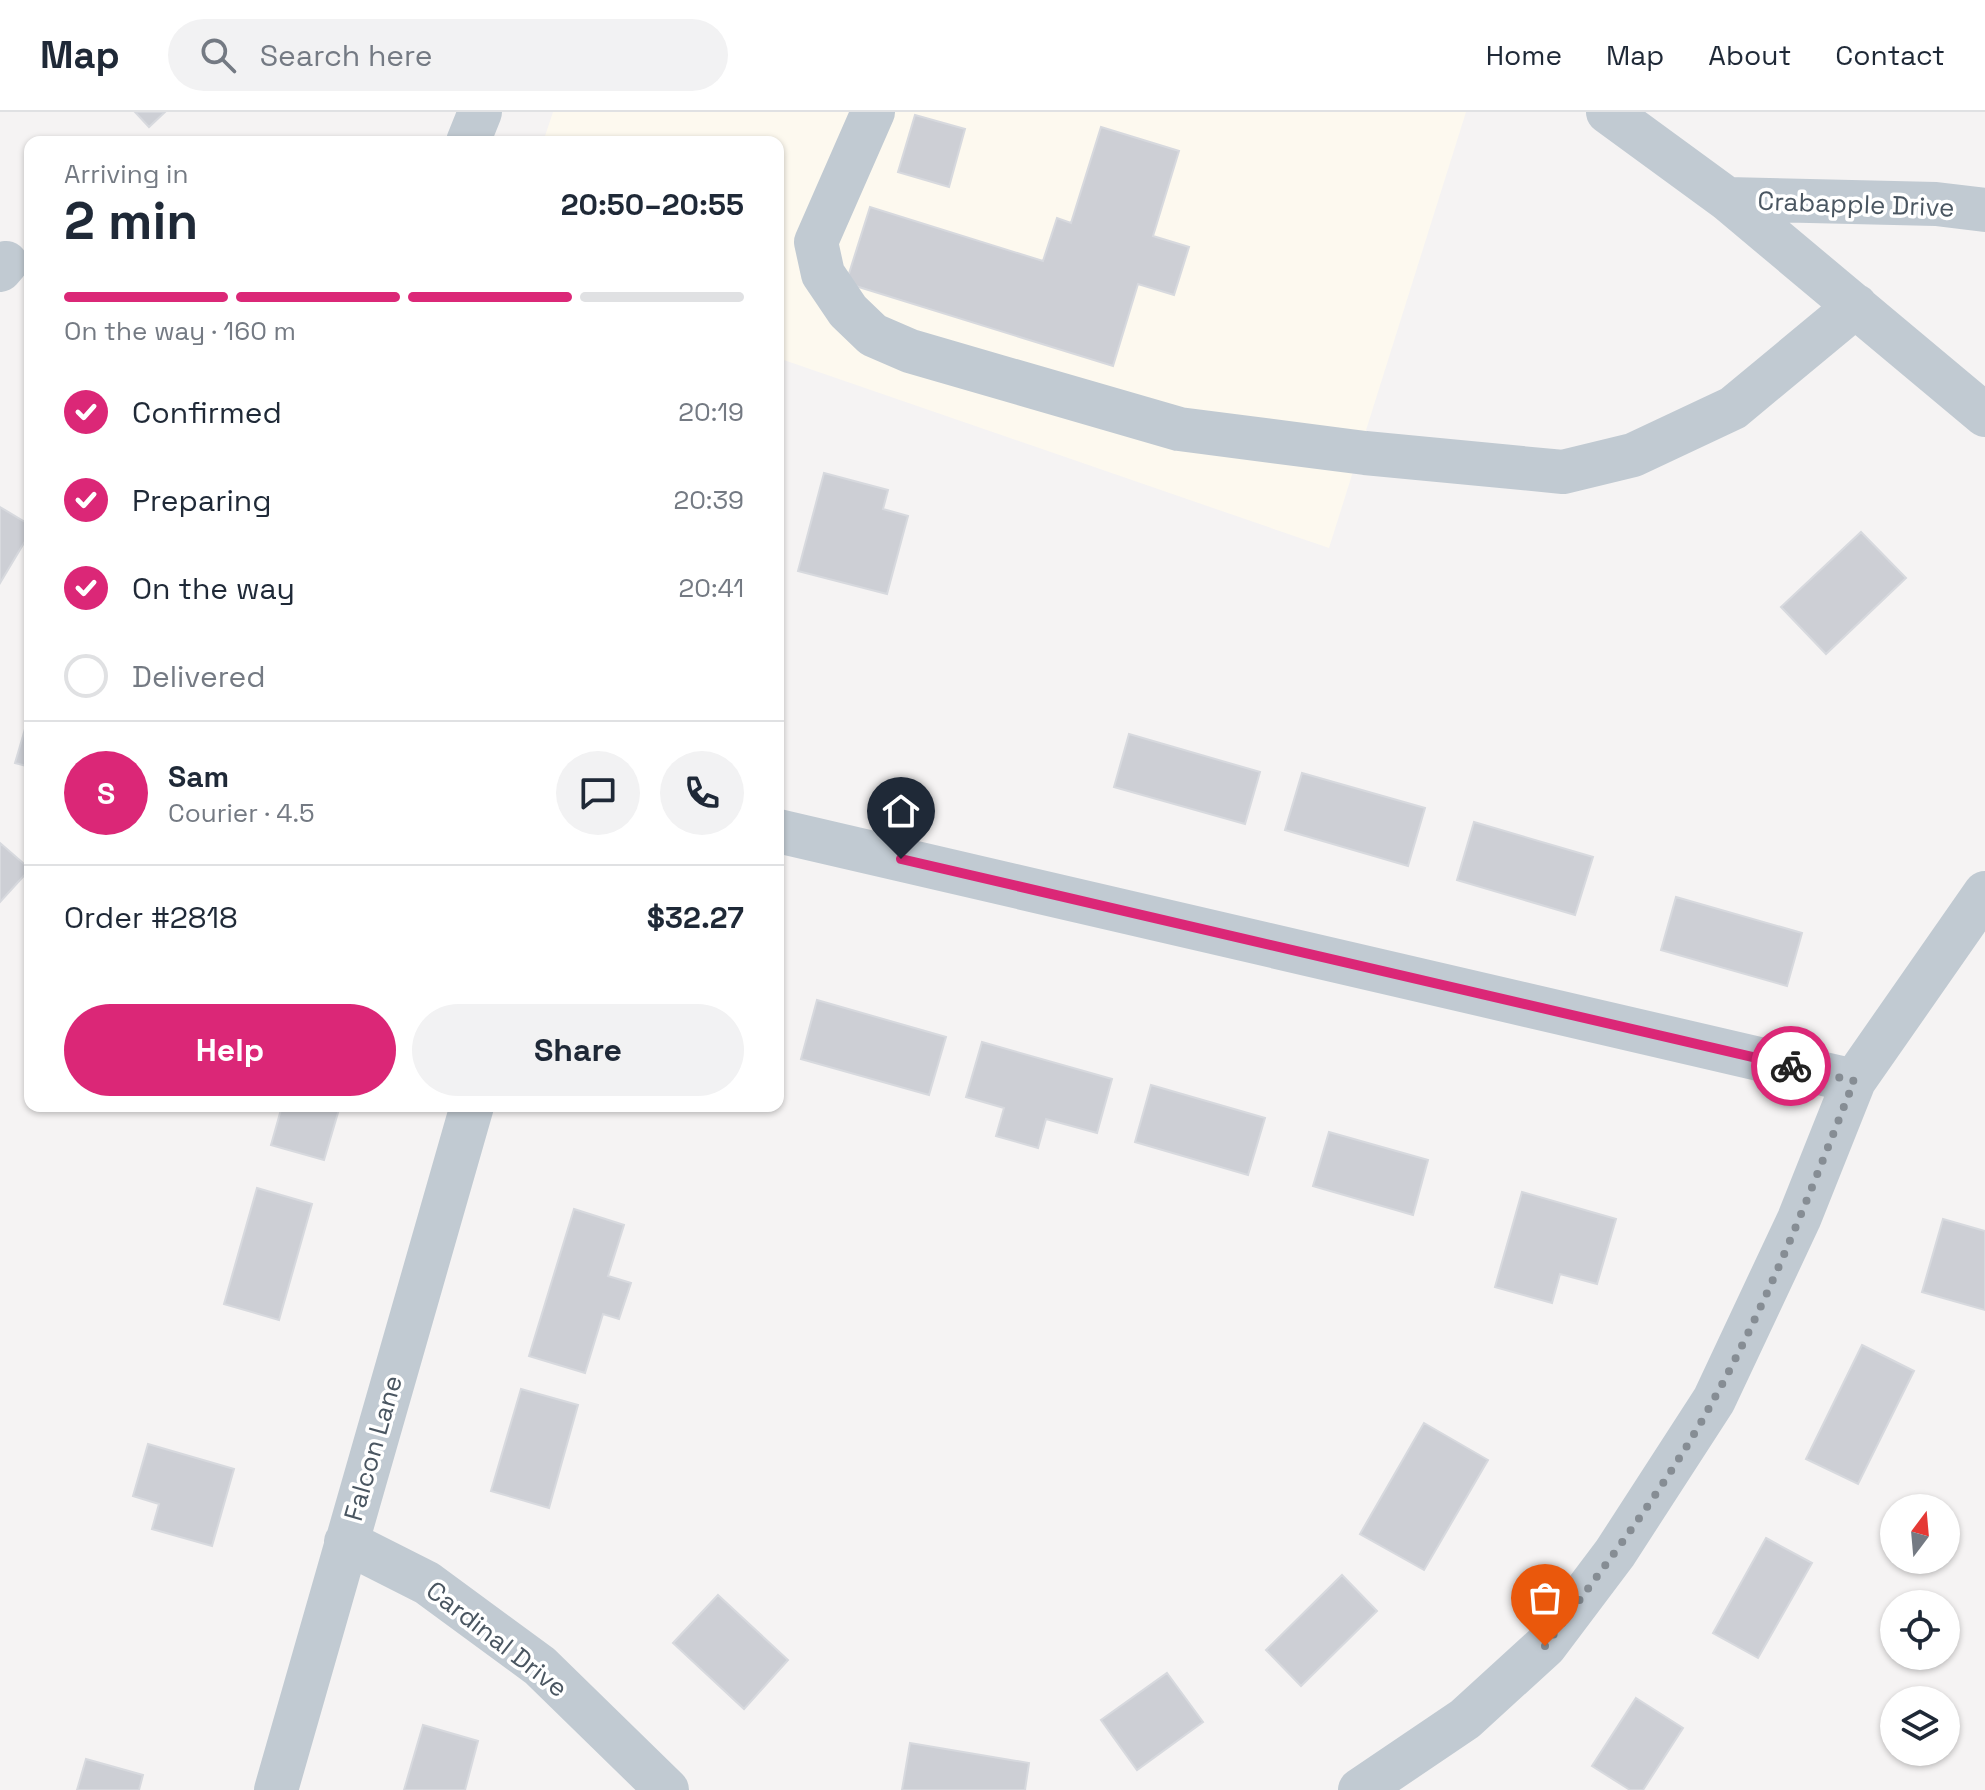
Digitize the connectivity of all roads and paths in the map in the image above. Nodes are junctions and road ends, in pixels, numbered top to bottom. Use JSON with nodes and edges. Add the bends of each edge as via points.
{"nodes":[{"id":1,"x":480,"y":112,"type":"edge"},
{"id":2,"x":873,"y":112,"type":"edge"},
{"id":3,"x":1608,"y":112,"type":"edge"},
{"id":4,"x":470,"y":136,"type":"edge"},
{"id":5,"x":1727,"y":199,"type":"junction"},
{"id":6,"x":1985,"y":210,"type":"edge"},
{"id":7,"x":1856,"y":306,"type":"junction"},
{"id":8,"x":1985,"y":415,"type":"edge"},
{"id":9,"x":784,"y":832,"type":"edge"},
{"id":10,"x":1985,"y":893,"type":"edge"},
{"id":11,"x":1854,"y":1081,"type":"junction"},
{"id":12,"x":470,"y":1112,"type":"edge"},
{"id":13,"x":346,"y":1542,"type":"junction"},
{"id":14,"x":276,"y":1790,"type":"edge"},
{"id":15,"x":667,"y":1790,"type":"edge"},
{"id":16,"x":1360,"y":1790,"type":"edge"}],
"edges":[{"from":1,"to":4,"type":"street"},
{"from":2,"to":7,"type":"street","via":[[816,242],[823,274],[848,311],[873,335],[910,351],[1179,429],[1563,472],[1633,455],[1733,408]]},
{"from":3,"to":5,"type":"street"},
{"from":5,"to":6,"type":"street","name":"Crabapple Drive"},
{"from":5,"to":7,"type":"street"},
{"from":7,"to":8,"type":"street"},
{"from":9,"to":11,"type":"street"},
{"from":10,"to":11,"type":"street"},
{"from":11,"to":16,"type":"street","via":[[1799,1219],[1714,1400],[1615,1553],[1545,1646],[1465,1719]]},
{"from":12,"to":13,"type":"street","name":"Falcon Lane"},
{"from":13,"to":14,"type":"street","name":"Falcon Lane"},
{"from":13,"to":15,"type":"street","name":"Cardinal Drive","via":[[427,1583],[540,1666]]}]}
